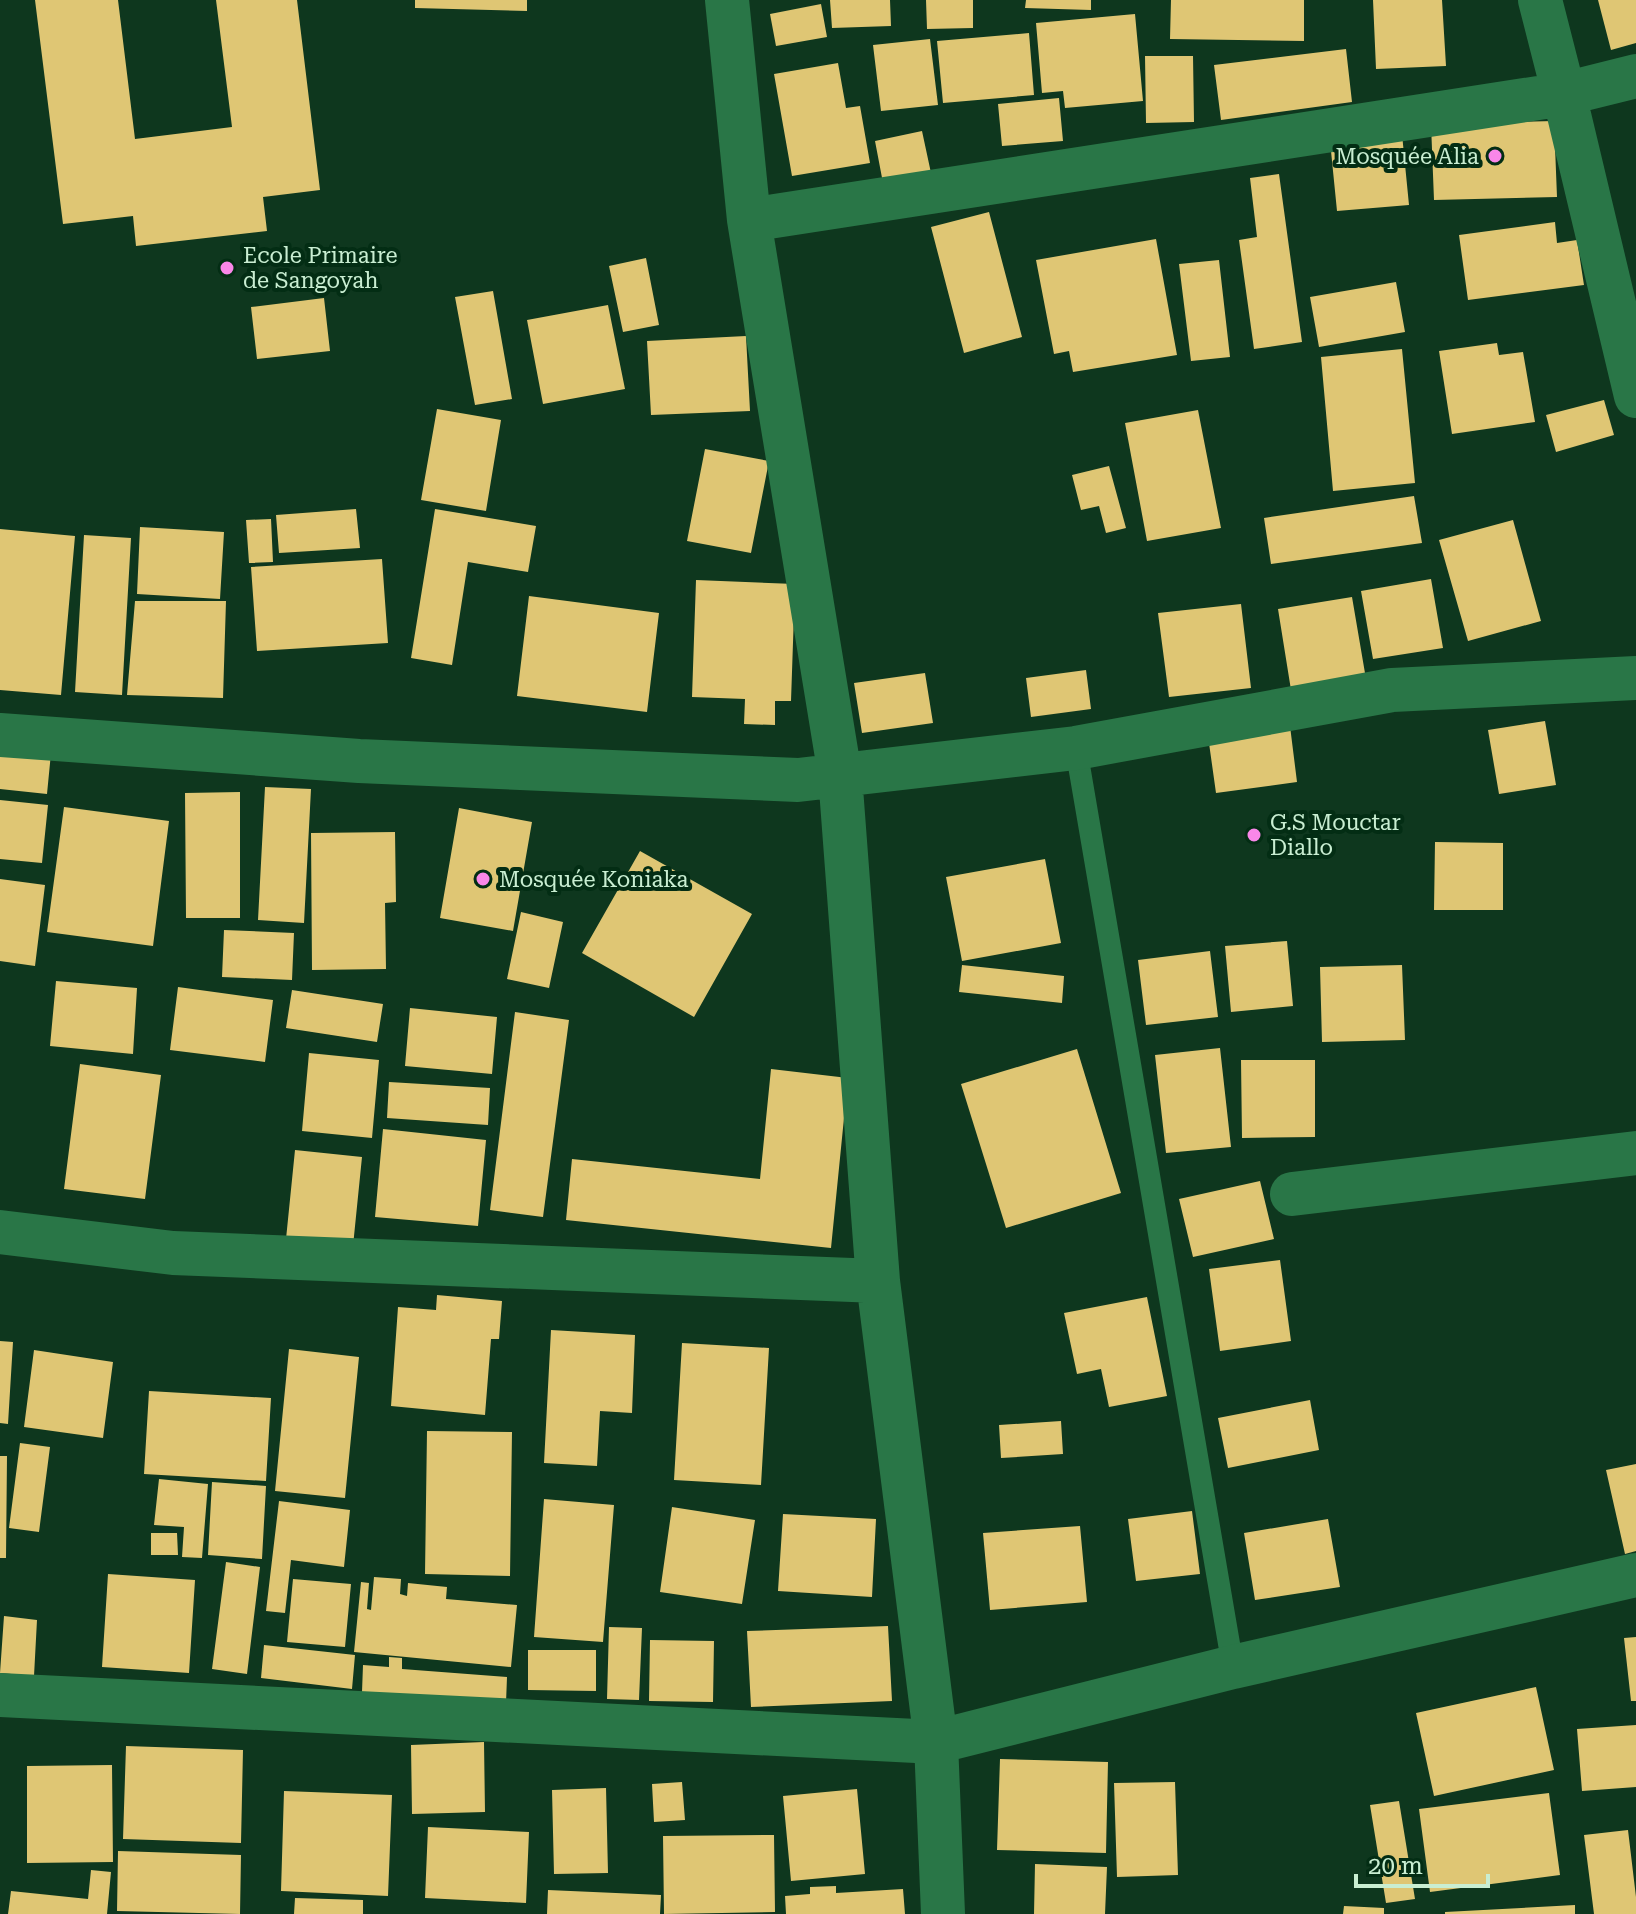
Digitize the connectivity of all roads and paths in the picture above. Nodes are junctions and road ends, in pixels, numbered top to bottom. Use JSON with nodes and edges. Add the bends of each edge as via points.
{"nodes":[{"id":1,"x":727,"y":0,"type":"edge"},
{"id":2,"x":1540,"y":0,"type":"edge"},
{"id":3,"x":1636,"y":76,"type":"edge"},
{"id":4,"x":1564,"y":94,"type":"junction"},
{"id":5,"x":749,"y":220,"type":"junction"},
{"id":6,"x":1636,"y":396,"type":"edge"},
{"id":7,"x":1636,"y":678,"type":"edge"},
{"id":8,"x":0,"y":735,"type":"edge"},
{"id":9,"x":1076,"y":748,"type":"junction"},
{"id":10,"x":840,"y":775,"type":"junction"},
{"id":11,"x":1636,"y":1153,"type":"edge"},
{"id":12,"x":1292,"y":1194,"type":"dead end"},
{"id":13,"x":0,"y":1232,"type":"edge"},
{"id":14,"x":878,"y":1281,"type":"junction"},
{"id":15,"x":1636,"y":1575,"type":"edge"},
{"id":16,"x":1233,"y":1667,"type":"junction"},
{"id":17,"x":0,"y":1695,"type":"edge"},
{"id":18,"x":936,"y":1742,"type":"junction"},
{"id":19,"x":943,"y":1914,"type":"edge"}],
"edges":[{"from":1,"to":5,"type":"street"},
{"from":2,"to":4,"type":"street"},
{"from":3,"to":4,"type":"street"},
{"from":4,"to":5,"type":"street"},
{"from":4,"to":6,"type":"street"},
{"from":5,"to":10,"type":"street"},
{"from":7,"to":9,"type":"street","via":[[1392,690]]},
{"from":8,"to":10,"type":"street","via":[[374,762],[798,780]]},
{"from":9,"to":10,"type":"street"},
{"from":9,"to":16,"type":"lane"},
{"from":10,"to":14,"type":"street"},
{"from":11,"to":12,"type":"street"},
{"from":13,"to":14,"type":"street","via":[[173,1253]]},
{"from":14,"to":18,"type":"street"},
{"from":15,"to":16,"type":"street"},
{"from":16,"to":18,"type":"street"},
{"from":17,"to":18,"type":"street"},
{"from":18,"to":19,"type":"street"}]}
